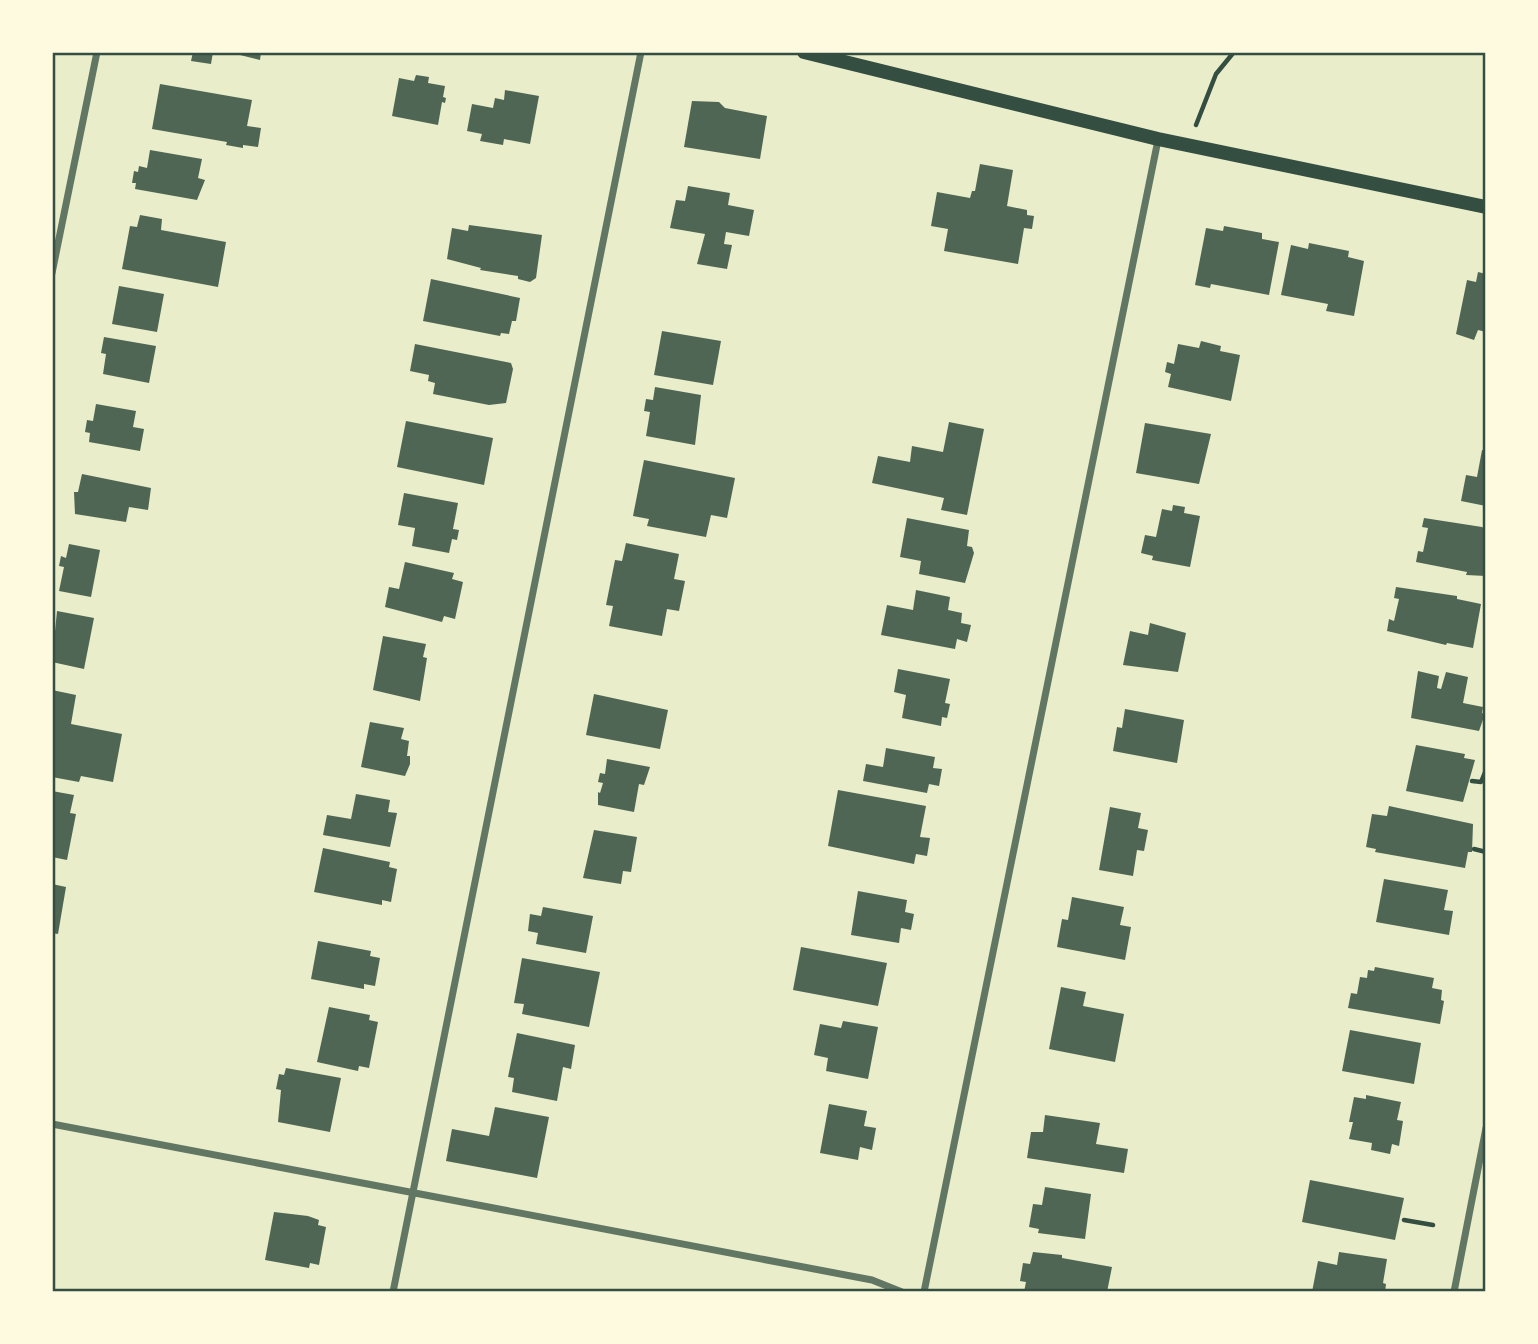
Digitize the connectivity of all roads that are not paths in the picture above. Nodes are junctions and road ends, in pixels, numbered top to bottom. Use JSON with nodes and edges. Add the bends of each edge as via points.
{"nodes":[{"id":1,"x":97,"y":52,"type":"edge"},
{"id":2,"x":641,"y":52,"type":"edge"},
{"id":3,"x":804,"y":52,"type":"edge"},
{"id":4,"x":1158,"y":139,"type":"junction"},
{"id":5,"x":1486,"y":207,"type":"edge"},
{"id":6,"x":52,"y":273,"type":"edge"},
{"id":7,"x":52,"y":1124,"type":"edge"},
{"id":8,"x":1486,"y":1128,"type":"edge"},
{"id":9,"x":413,"y":1194,"type":"junction"},
{"id":10,"x":393,"y":1292,"type":"edge"},
{"id":11,"x":902,"y":1292,"type":"edge"},
{"id":12,"x":924,"y":1292,"type":"edge"},
{"id":13,"x":1454,"y":1292,"type":"edge"}],
"edges":[{"from":1,"to":6,"type":"street"},
{"from":2,"to":9,"type":"street"},
{"from":3,"to":4,"type":"main road"},
{"from":4,"to":5,"type":"main road"},
{"from":4,"to":12,"type":"street"},
{"from":7,"to":9,"type":"street"},
{"from":8,"to":13,"type":"street"},
{"from":9,"to":10,"type":"street"},
{"from":9,"to":11,"type":"street","via":[[872,1280]]}]}
